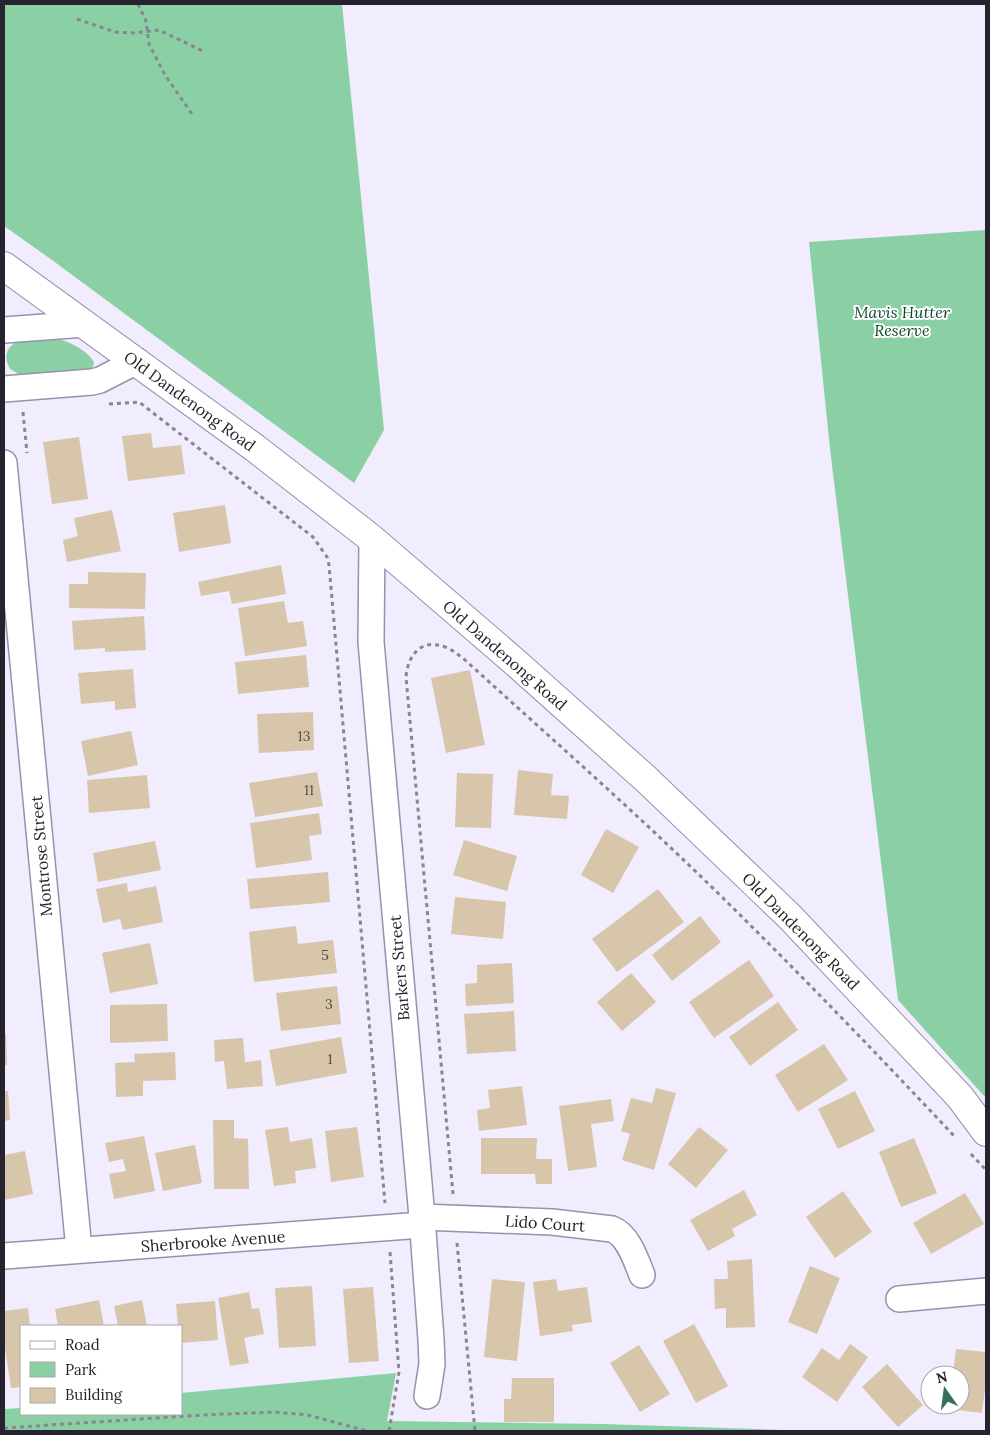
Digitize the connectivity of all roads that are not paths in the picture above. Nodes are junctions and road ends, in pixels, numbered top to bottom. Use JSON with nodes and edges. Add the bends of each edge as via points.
{"nodes":[{"id":1,"x":4,"y":266,"type":"edge"},
{"id":2,"x":85,"y":324,"type":"junction"},
{"id":3,"x":4,"y":330,"type":"edge"},
{"id":4,"x":137,"y":361,"type":"junction"},
{"id":5,"x":4,"y":389,"type":"edge"},
{"id":6,"x":16,"y":461,"type":"edge"},
{"id":7,"x":372,"y":540,"type":"junction"},
{"id":8,"x":960,"y":1097,"type":"junction"},
{"id":9,"x":986,"y":1118,"type":"edge"},
{"id":10,"x":976,"y":1140,"type":"edge"},
{"id":11,"x":422,"y":1221,"type":"junction"},
{"id":12,"x":79,"y":1250,"type":"junction"},
{"id":13,"x":4,"y":1256,"type":"edge"},
{"id":14,"x":642,"y":1275,"type":"dead end"},
{"id":15,"x":986,"y":1291,"type":"edge"},
{"id":16,"x":899,"y":1300,"type":"dead end"},
{"id":17,"x":427,"y":1396,"type":"dead end"}],
"edges":[{"from":1,"to":2,"type":"main road","name":"Old Dandenong Road"},
{"from":2,"to":3,"type":"street"},
{"from":2,"to":4,"type":"main road","name":"Old Dandenong Road"},
{"from":4,"to":5,"type":"street","via":[[92,382]]},
{"from":4,"to":7,"type":"main road","name":"Old Dandenong Road"},
{"from":6,"to":12,"type":"street","name":"Montrose Street"},
{"from":7,"to":8,"type":"main road","name":"Old Dandenong Road","via":[[646,779],[790,917]]},
{"from":7,"to":11,"type":"street","name":"Barkers Street","via":[[370,626],[374,691]]},
{"from":8,"to":9,"type":"main road","name":"Old Dandenong Road"},
{"from":8,"to":10,"type":"main road","name":"Old Dandenong Road"},
{"from":11,"to":12,"type":"street","name":"Sherbrooke Avenue","via":[[388,1228]]},
{"from":11,"to":14,"type":"street","name":"Lido Court","via":[[455,1218],[558,1222],[615,1230],[626,1242]]},
{"from":11,"to":17,"type":"street","name":"Barkers Street","via":[[432,1353]]},
{"from":12,"to":13,"type":"street","name":"Sherbrooke Avenue"},
{"from":15,"to":16,"type":"street"}]}
